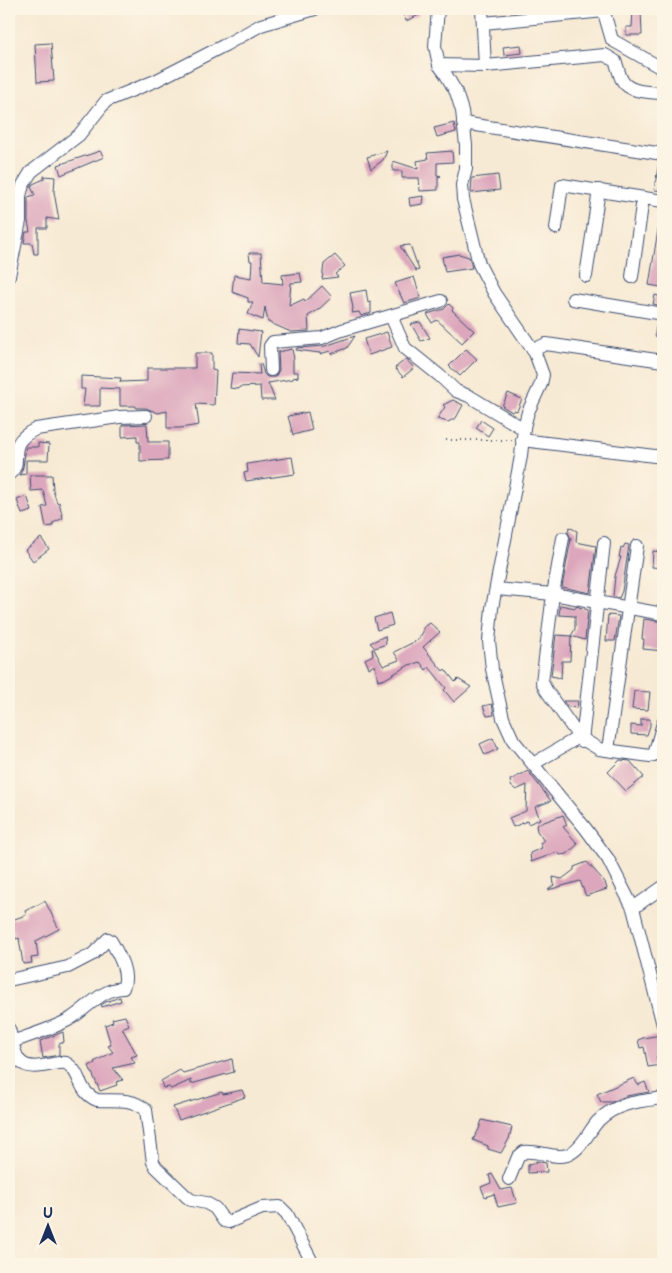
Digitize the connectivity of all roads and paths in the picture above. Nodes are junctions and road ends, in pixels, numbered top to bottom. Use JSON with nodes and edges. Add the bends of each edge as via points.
{"nodes":[{"id":1,"x":314,"y":9,"type":"edge"},
{"id":2,"x":438,"y":9,"type":"edge"},
{"id":3,"x":482,"y":9,"type":"edge"},
{"id":4,"x":603,"y":10,"type":"edge"},
{"id":5,"x":484,"y":23,"type":"junction"},
{"id":6,"x":439,"y":65,"type":"junction"},
{"id":7,"x":485,"y":66,"type":"junction"},
{"id":8,"x":663,"y":69,"type":"edge"},
{"id":9,"x":663,"y":93,"type":"edge"},
{"id":10,"x":463,"y":123,"type":"junction"},
{"id":11,"x":663,"y":154,"type":"edge"},
{"id":12,"x":599,"y":190,"type":"junction"},
{"id":13,"x":644,"y":198,"type":"junction"},
{"id":14,"x":663,"y":201,"type":"edge"},
{"id":15,"x":556,"y":228,"type":"dead end"},
{"id":16,"x":9,"y":276,"type":"edge"},
{"id":17,"x":586,"y":276,"type":"dead end"},
{"id":18,"x":632,"y":277,"type":"dead end"},
{"id":19,"x":573,"y":298,"type":"dead end"},
{"id":20,"x":441,"y":301,"type":"dead end"},
{"id":21,"x":663,"y":314,"type":"edge"},
{"id":22,"x":391,"y":316,"type":"junction"},
{"id":23,"x":533,"y":350,"type":"junction"},
{"id":24,"x":663,"y":361,"type":"edge"},
{"id":25,"x":271,"y":370,"type":"dead end"},
{"id":26,"x":146,"y":416,"type":"dead end"},
{"id":27,"x":523,"y":434,"type":"junction"},
{"id":28,"x":446,"y":440,"type":"dead end"},
{"id":29,"x":663,"y":457,"type":"edge"},
{"id":30,"x":9,"y":474,"type":"edge"},
{"id":31,"x":563,"y":538,"type":"dead end"},
{"id":32,"x":604,"y":543,"type":"dead end"},
{"id":33,"x":637,"y":546,"type":"dead end"},
{"id":34,"x":496,"y":589,"type":"junction"},
{"id":35,"x":553,"y":594,"type":"junction"},
{"id":36,"x":598,"y":602,"type":"junction"},
{"id":37,"x":628,"y":608,"type":"junction"},
{"id":38,"x":663,"y":614,"type":"edge"},
{"id":39,"x":663,"y":723,"type":"edge"},
{"id":40,"x":581,"y":739,"type":"junction"},
{"id":41,"x":608,"y":750,"type":"junction"},
{"id":42,"x":533,"y":764,"type":"junction"},
{"id":43,"x":663,"y":887,"type":"edge"},
{"id":44,"x":633,"y":908,"type":"junction"},
{"id":45,"x":9,"y":980,"type":"edge"},
{"id":46,"x":663,"y":1025,"type":"edge"},
{"id":47,"x":9,"y":1029,"type":"edge"},
{"id":48,"x":12,"y":1042,"type":"junction"},
{"id":49,"x":663,"y":1098,"type":"edge"},
{"id":50,"x":509,"y":1179,"type":"dead end"},
{"id":51,"x":313,"y":1264,"type":"edge"}],
"edges":[{"from":1,"to":16,"type":"street","via":[[261,25],[155,81],[106,101],[79,135],[30,172],[23,184],[20,221]]},
{"from":2,"to":6,"type":"street","via":[[434,40]]},
{"from":3,"to":5,"type":"street"},
{"from":4,"to":5,"type":"street"},
{"from":4,"to":8,"type":"street","via":[[612,40]]},
{"from":5,"to":7,"type":"street"},
{"from":6,"to":7,"type":"street"},
{"from":6,"to":10,"type":"street","via":[[456,92]]},
{"from":7,"to":9,"type":"street","via":[[605,55],[615,61],[627,86]]},
{"from":10,"to":11,"type":"street"},
{"from":10,"to":23,"type":"street","via":[[466,145],[463,199],[479,264],[494,293]]},
{"from":12,"to":13,"type":"street"},
{"from":12,"to":15,"type":"street","via":[[562,184]]},
{"from":12,"to":17,"type":"street"},
{"from":13,"to":14,"type":"street"},
{"from":13,"to":18,"type":"street"},
{"from":19,"to":21,"type":"street"},
{"from":20,"to":22,"type":"street"},
{"from":22,"to":25,"type":"street","via":[[322,338],[273,342],[270,346]]},
{"from":22,"to":27,"type":"street","via":[[405,348],[456,391],[470,397]]},
{"from":23,"to":24,"type":"street","via":[[546,344]]},
{"from":23,"to":27,"type":"street","via":[[543,374]]},
{"from":26,"to":30,"type":"street","via":[[36,430],[18,443],[16,465]]},
{"from":27,"to":28,"type":"path"},
{"from":27,"to":29,"type":"street"},
{"from":27,"to":34,"type":"street"},
{"from":31,"to":35,"type":"street"},
{"from":32,"to":36,"type":"street"},
{"from":33,"to":37,"type":"street"},
{"from":34,"to":35,"type":"street"},
{"from":34,"to":42,"type":"street","via":[[489,641],[499,704],[507,730]]},
{"from":35,"to":36,"type":"street"},
{"from":35,"to":40,"type":"street","via":[[542,682]]},
{"from":36,"to":37,"type":"street"},
{"from":36,"to":40,"type":"street"},
{"from":37,"to":38,"type":"street"},
{"from":37,"to":41,"type":"street"},
{"from":39,"to":41,"type":"street","via":[[654,755]]},
{"from":40,"to":41,"type":"street"},
{"from":40,"to":42,"type":"street"},
{"from":42,"to":44,"type":"street","via":[[608,859]]},
{"from":43,"to":44,"type":"street"},
{"from":44,"to":46,"type":"street"},
{"from":45,"to":48,"type":"street","via":[[68,967],[93,954],[108,939],[121,961],[125,984],[123,988],[95,998],[69,1020]]},
{"from":47,"to":48,"type":"street"},
{"from":48,"to":51,"type":"street","via":[[17,1058],[23,1064],[38,1067],[66,1063],[74,1069],[84,1091],[92,1098],[131,1102],[142,1107],[147,1114],[151,1156],[156,1167],[190,1200],[206,1203],[224,1221],[235,1221],[262,1208],[280,1207],[287,1214]]},
{"from":49,"to":50,"type":"street","via":[[616,1108],[600,1120],[569,1154],[524,1152],[518,1157]]}]}
